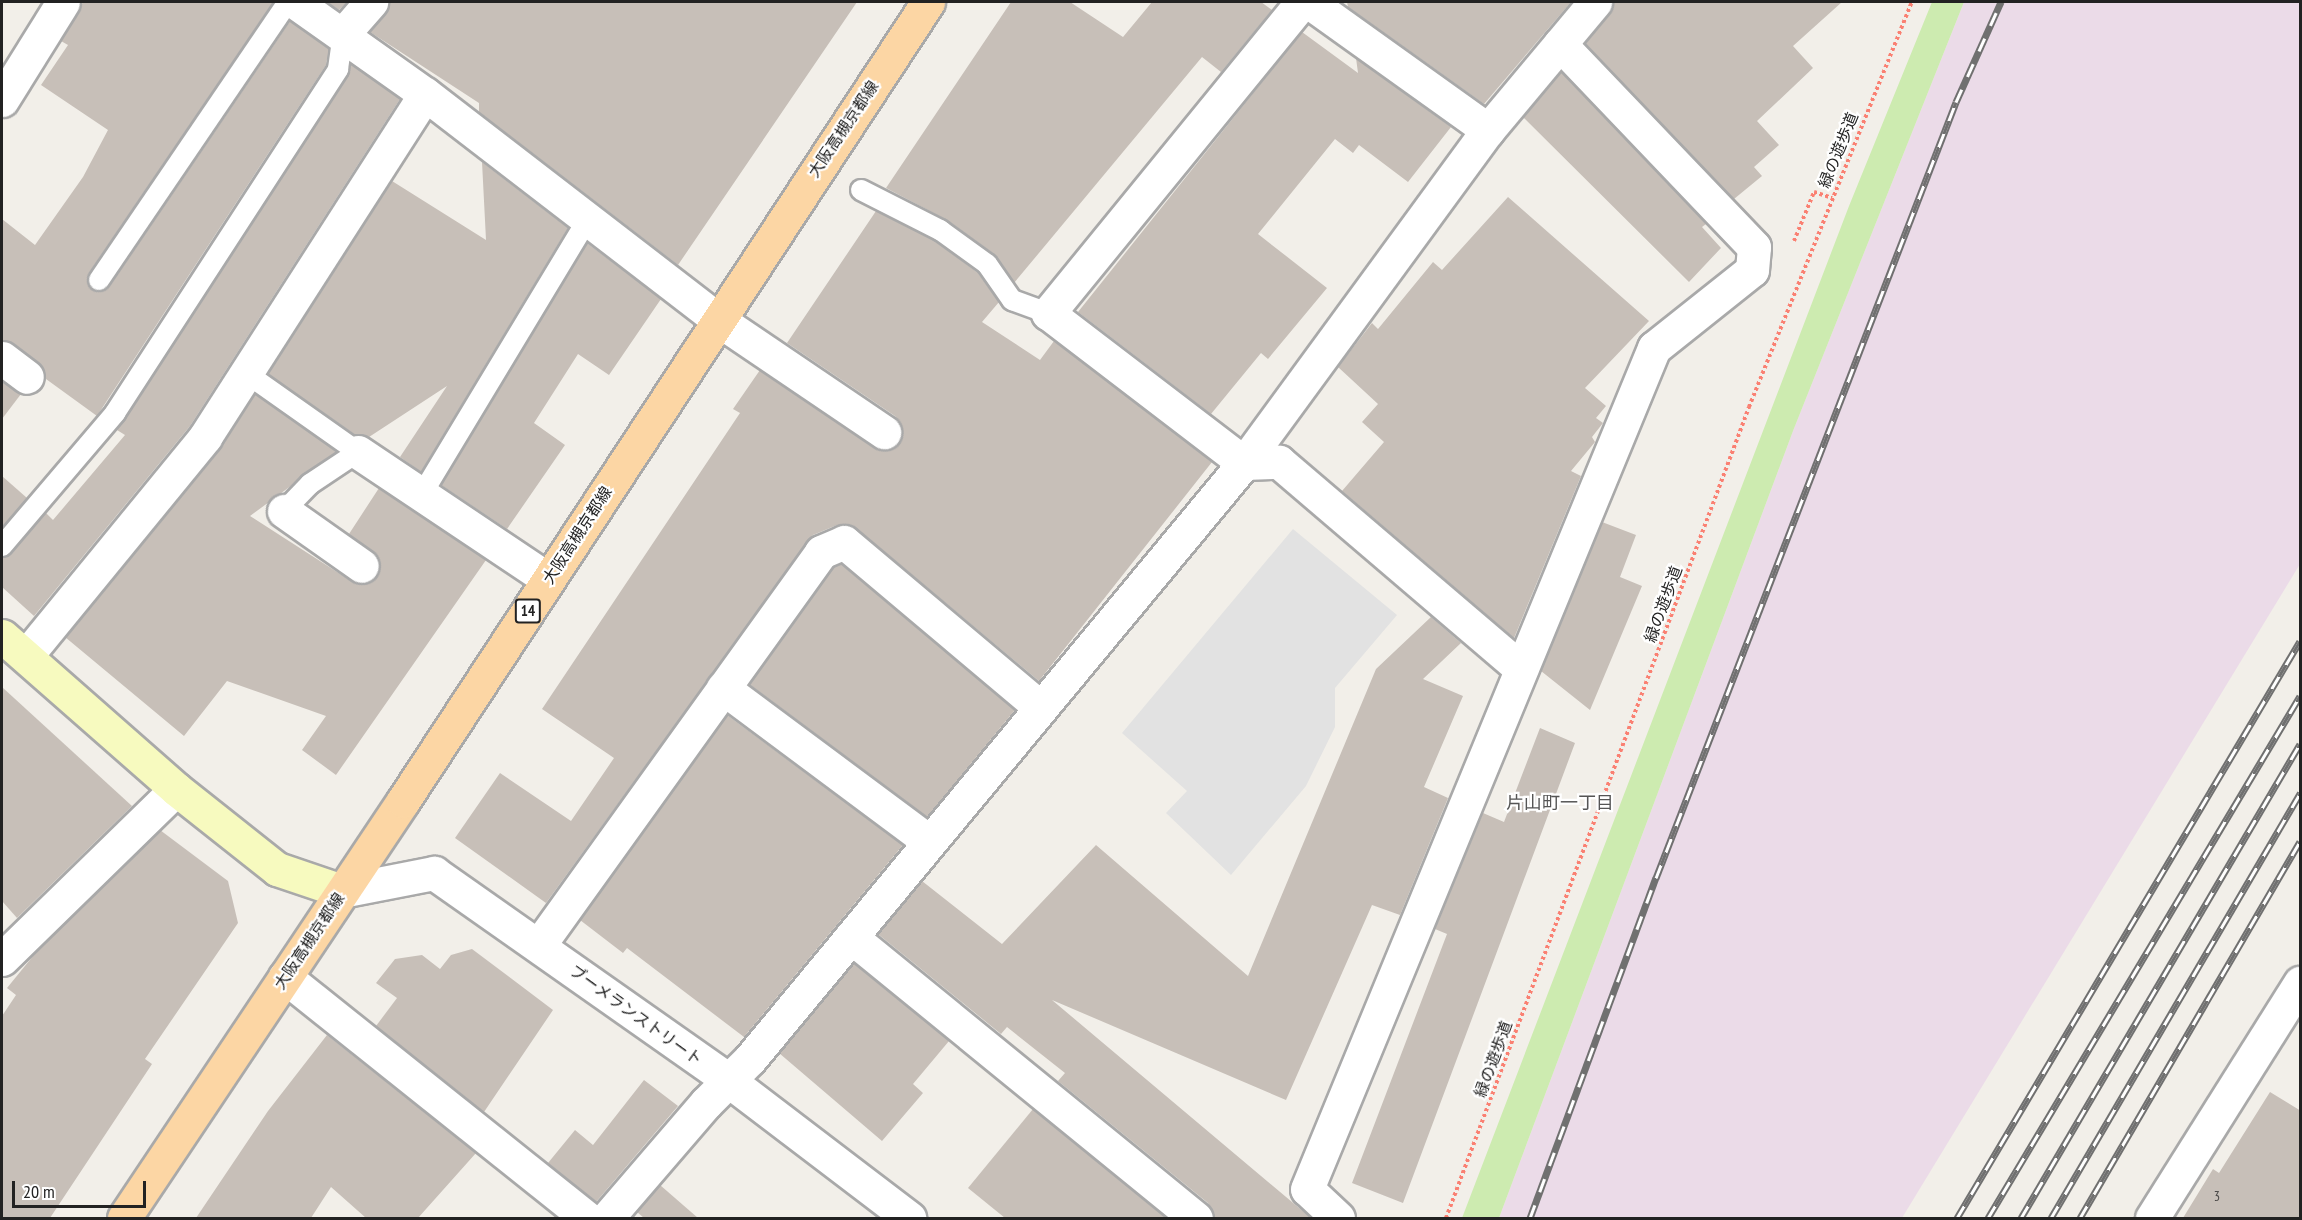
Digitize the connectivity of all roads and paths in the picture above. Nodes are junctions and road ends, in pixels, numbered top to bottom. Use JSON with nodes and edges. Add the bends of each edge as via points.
{"nodes":[{"id":1,"x":63,"y":2,"type":"edge"},
{"id":2,"x":288,"y":2,"type":"edge"},
{"id":3,"x":295,"y":2,"type":"edge"},
{"id":4,"x":371,"y":2,"type":"edge"},
{"id":5,"x":928,"y":2,"type":"edge"},
{"id":6,"x":1302,"y":2,"type":"edge"},
{"id":7,"x":1309,"y":2,"type":"edge"},
{"id":8,"x":1595,"y":2,"type":"edge"},
{"id":9,"x":1912,"y":2,"type":"edge"},
{"id":10,"x":343,"y":34,"type":"junction"},
{"id":11,"x":1560,"y":44,"type":"junction"},
{"id":12,"x":425,"y":94,"type":"junction"},
{"id":13,"x":2,"y":100,"type":"edge"},
{"id":14,"x":1488,"y":130,"type":"junction"},
{"id":15,"x":861,"y":190,"type":"dead end"},
{"id":16,"x":586,"y":220,"type":"junction"},
{"id":17,"x":99,"y":280,"type":"dead end"},
{"id":18,"x":1048,"y":313,"type":"junction"},
{"id":19,"x":717,"y":319,"type":"junction"},
{"id":20,"x":246,"y":372,"type":"junction"},
{"id":21,"x":884,"y":432,"type":"dead end"},
{"id":22,"x":358,"y":452,"type":"junction"},
{"id":23,"x":1244,"y":463,"type":"junction"},
{"id":24,"x":422,"y":494,"type":"junction"},
{"id":25,"x":284,"y":511,"type":"joint"},
{"id":26,"x":2,"y":546,"type":"edge"},
{"id":27,"x":362,"y":566,"type":"dead end"},
{"id":28,"x":548,"y":579,"type":"junction"},
{"id":29,"x":14,"y":646,"type":"edge"},
{"id":30,"x":1520,"y":668,"type":"junction"},
{"id":31,"x":723,"y":688,"type":"junction"},
{"id":32,"x":1040,"y":707,"type":"junction"},
{"id":33,"x":176,"y":789,"type":"junction"},
{"id":34,"x":928,"y":841,"type":"junction"},
{"id":35,"x":342,"y":891,"type":"junction"},
{"id":36,"x":851,"y":938,"type":"junction"},
{"id":37,"x":539,"y":945,"type":"junction"},
{"id":38,"x":2,"y":958,"type":"edge"},
{"id":39,"x":285,"y":977,"type":"junction"},
{"id":40,"x":2301,"y":983,"type":"edge"},
{"id":41,"x":728,"y":1080,"type":"junction"},
{"id":42,"x":124,"y":1218,"type":"edge"},
{"id":43,"x":587,"y":1218,"type":"edge"},
{"id":44,"x":606,"y":1218,"type":"edge"},
{"id":45,"x":909,"y":1218,"type":"edge"},
{"id":46,"x":1196,"y":1218,"type":"edge"},
{"id":47,"x":1338,"y":1218,"type":"edge"},
{"id":48,"x":1446,"y":1218,"type":"edge"},
{"id":49,"x":2152,"y":1218,"type":"edge"}],
"edges":[{"from":1,"to":13,"type":"street"},
{"from":2,"to":17,"type":"lane"},
{"from":3,"to":10,"type":"street"},
{"from":4,"to":10,"type":"street"},
{"from":5,"to":19,"type":"main road","name":"大阪高槻京都線","number":"14"},
{"from":6,"to":18,"type":"street"},
{"from":7,"to":14,"type":"street"},
{"from":8,"to":11,"type":"street"},
{"from":9,"to":48,"type":"path","name":"緑の遊歩道","via":[[1749,407]]},
{"from":10,"to":12,"type":"street"},
{"from":10,"to":26,"type":"lane","via":[[338,69],[115,414]]},
{"from":11,"to":14,"type":"street"},
{"from":11,"to":30,"type":"street","via":[[1754,247],[1752,270],[1654,348]]},
{"from":12,"to":16,"type":"street"},
{"from":12,"to":20,"type":"street"},
{"from":14,"to":23,"type":"street"},
{"from":15,"to":18,"type":"lane","via":[[940,230],[987,264],[1012,300]]},
{"from":16,"to":19,"type":"street"},
{"from":16,"to":24,"type":"lane"},
{"from":18,"to":23,"type":"street"},
{"from":19,"to":21,"type":"street"},
{"from":19,"to":28,"type":"main road","name":"大阪高槻京都線","number":"14"},
{"from":20,"to":22,"type":"lane"},
{"from":20,"to":29,"type":"street","via":[[205,437]]},
{"from":22,"to":24,"type":"street"},
{"from":22,"to":25,"type":"lane","via":[[310,484]]},
{"from":23,"to":30,"type":"street","via":[[1279,462]]},
{"from":23,"to":32,"type":"street"},
{"from":24,"to":28,"type":"street"},
{"from":25,"to":27,"type":"street"},
{"from":28,"to":35,"type":"main road","name":"大阪高槻京都線","number":"14"},
{"from":29,"to":33,"type":"street"},
{"from":30,"to":47,"type":"street","via":[[1307,1190]]},
{"from":31,"to":32,"type":"street","via":[[821,552],[844,542]]},
{"from":31,"to":34,"type":"street"},
{"from":31,"to":37,"type":"street"},
{"from":32,"to":34,"type":"street"},
{"from":33,"to":35,"type":"street","via":[[277,869]]},
{"from":33,"to":38,"type":"street"},
{"from":34,"to":36,"type":"street"},
{"from":35,"to":37,"type":"street","name":"ブーメランストリート","via":[[434,873]]},
{"from":35,"to":39,"type":"main road","name":"大阪高槻京都線","number":"14"},
{"from":36,"to":41,"type":"street"},
{"from":36,"to":46,"type":"street"},
{"from":37,"to":41,"type":"street","name":"ブーメランストリート"},
{"from":39,"to":42,"type":"main road","name":"大阪高槻京都線","number":"14"},
{"from":39,"to":43,"type":"street"},
{"from":40,"to":49,"type":"street"},
{"from":41,"to":44,"type":"street"},
{"from":41,"to":45,"type":"street","name":"ブーメランストリート"}]}
